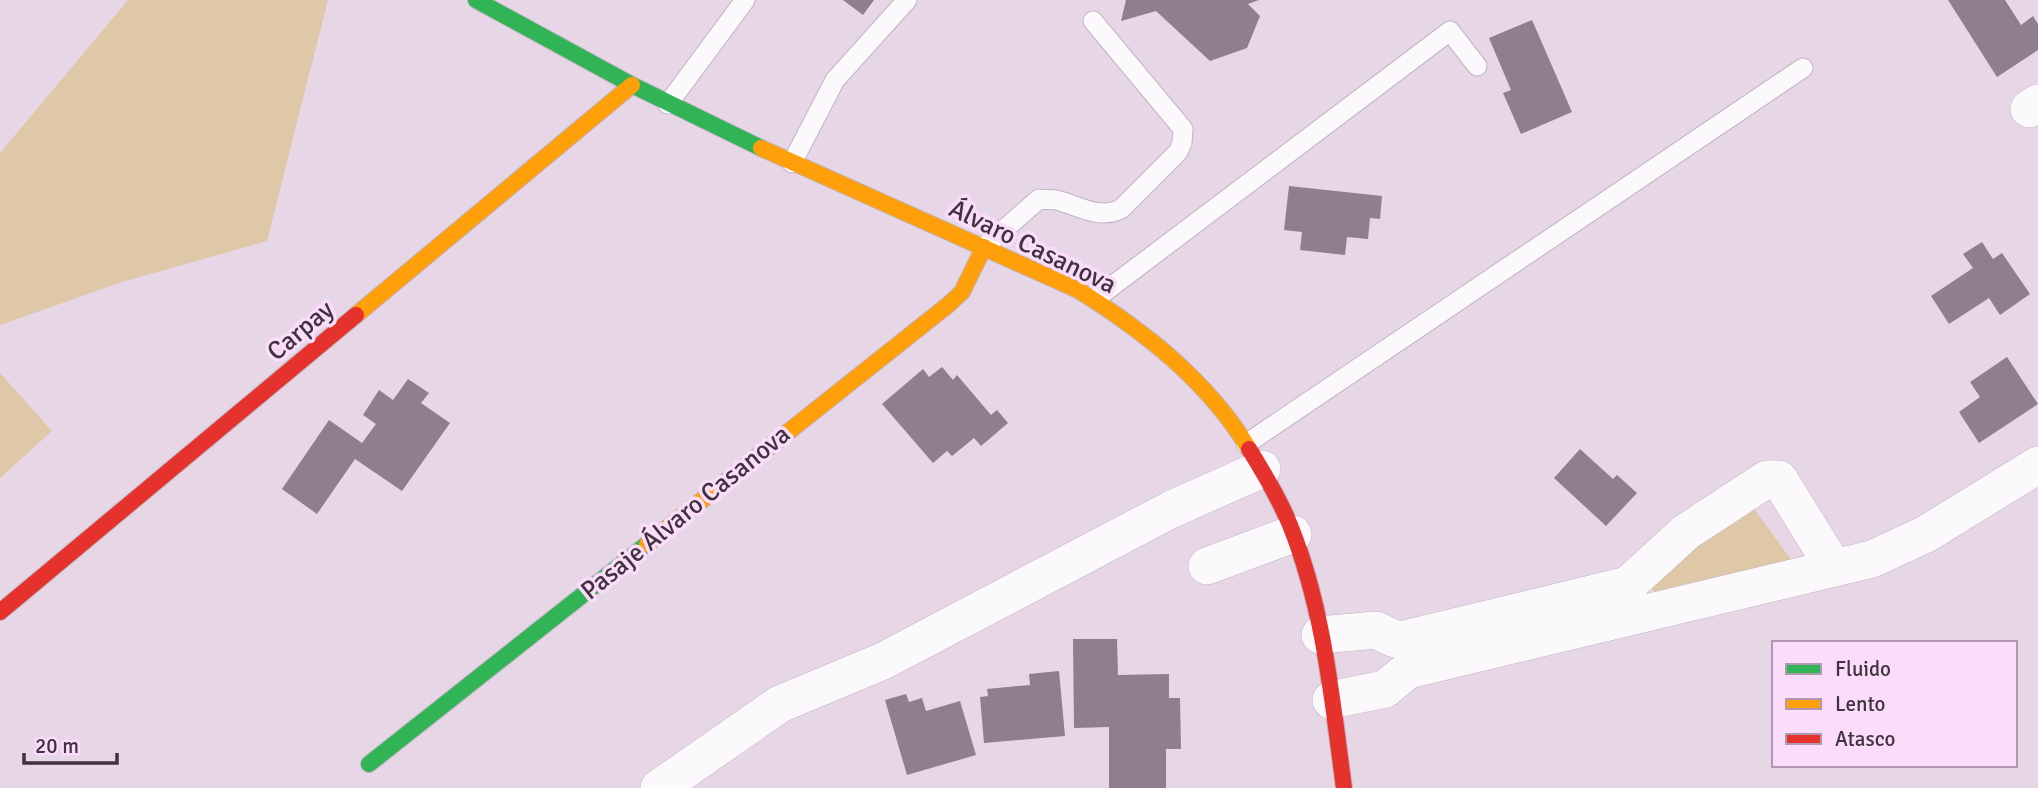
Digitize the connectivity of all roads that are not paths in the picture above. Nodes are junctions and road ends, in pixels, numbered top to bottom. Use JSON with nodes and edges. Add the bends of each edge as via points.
{"nodes":[{"id":1,"x":475,"y":0,"type":"edge"},
{"id":2,"x":745,"y":0,"type":"edge"},
{"id":3,"x":907,"y":0,"type":"edge"},
{"id":4,"x":1093,"y":21,"type":"dead end"},
{"id":5,"x":1477,"y":66,"type":"dead end"},
{"id":6,"x":1803,"y":68,"type":"dead end"},
{"id":7,"x":632,"y":85,"type":"junction"},
{"id":8,"x":668,"y":104,"type":"junction"},
{"id":9,"x":792,"y":163,"type":"junction"},
{"id":10,"x":984,"y":247,"type":"junction"},
{"id":11,"x":1095,"y":299,"type":"junction"},
{"id":12,"x":1254,"y":456,"type":"junction"},
{"id":13,"x":2038,"y":465,"type":"edge"},
{"id":14,"x":1293,"y":534,"type":"junction"},
{"id":15,"x":1207,"y":566,"type":"dead end"},
{"id":16,"x":1834,"y":568,"type":"junction"},
{"id":17,"x":1637,"y":599,"type":"junction"},
{"id":18,"x":0,"y":612,"type":"edge"},
{"id":19,"x":1320,"y":635,"type":"junction"},
{"id":20,"x":1331,"y":700,"type":"junction"},
{"id":21,"x":369,"y":764,"type":"dead end"},
{"id":22,"x":659,"y":788,"type":"edge"},
{"id":23,"x":1344,"y":788,"type":"edge"}],
"edges":[{"from":1,"to":7,"type":"street","name":"Álvaro Casanova"},
{"from":2,"to":8,"type":"lane"},
{"from":3,"to":9,"type":"lane","via":[[835,80]]},
{"from":4,"to":10,"type":"lane","via":[[1183,129],[1178,152],[1121,209],[1110,214],[1039,199]]},
{"from":5,"to":11,"type":"lane","via":[[1450,31]]},
{"from":6,"to":12,"type":"lane"},
{"from":7,"to":8,"type":"street","name":"Álvaro Casanova"},
{"from":7,"to":18,"type":"street","name":"Carpay"},
{"from":8,"to":9,"type":"street","name":"Álvaro Casanova"},
{"from":9,"to":10,"type":"street","name":"Álvaro Casanova"},
{"from":10,"to":11,"type":"street","name":"Álvaro Casanova"},
{"from":10,"to":21,"type":"street","name":"Pasaje Álvaro Casanova","via":[[962,292],[948,305]]},
{"from":11,"to":12,"type":"street","name":"Álvaro Casanova","via":[[1173,357],[1216,403]]},
{"from":12,"to":14,"type":"street","name":"Álvaro Casanova"},
{"from":12,"to":22,"type":"street","via":[[1170,510],[883,661],[780,704]]},
{"from":13,"to":16,"type":"street","via":[[1926,534],[1872,559]]},
{"from":14,"to":15,"type":"street"},
{"from":14,"to":19,"type":"street","name":"Álvaro Casanova"},
{"from":16,"to":17,"type":"street"},
{"from":16,"to":17,"type":"street","via":[[1779,479],[1767,479],[1686,532]]},
{"from":17,"to":19,"type":"street","via":[[1405,639],[1376,629]]},
{"from":17,"to":20,"type":"street","via":[[1408,670],[1385,689]]},
{"from":19,"to":20,"type":"street","name":"Álvaro Casanova"},
{"from":20,"to":23,"type":"street","name":"Álvaro Casanova"}]}
